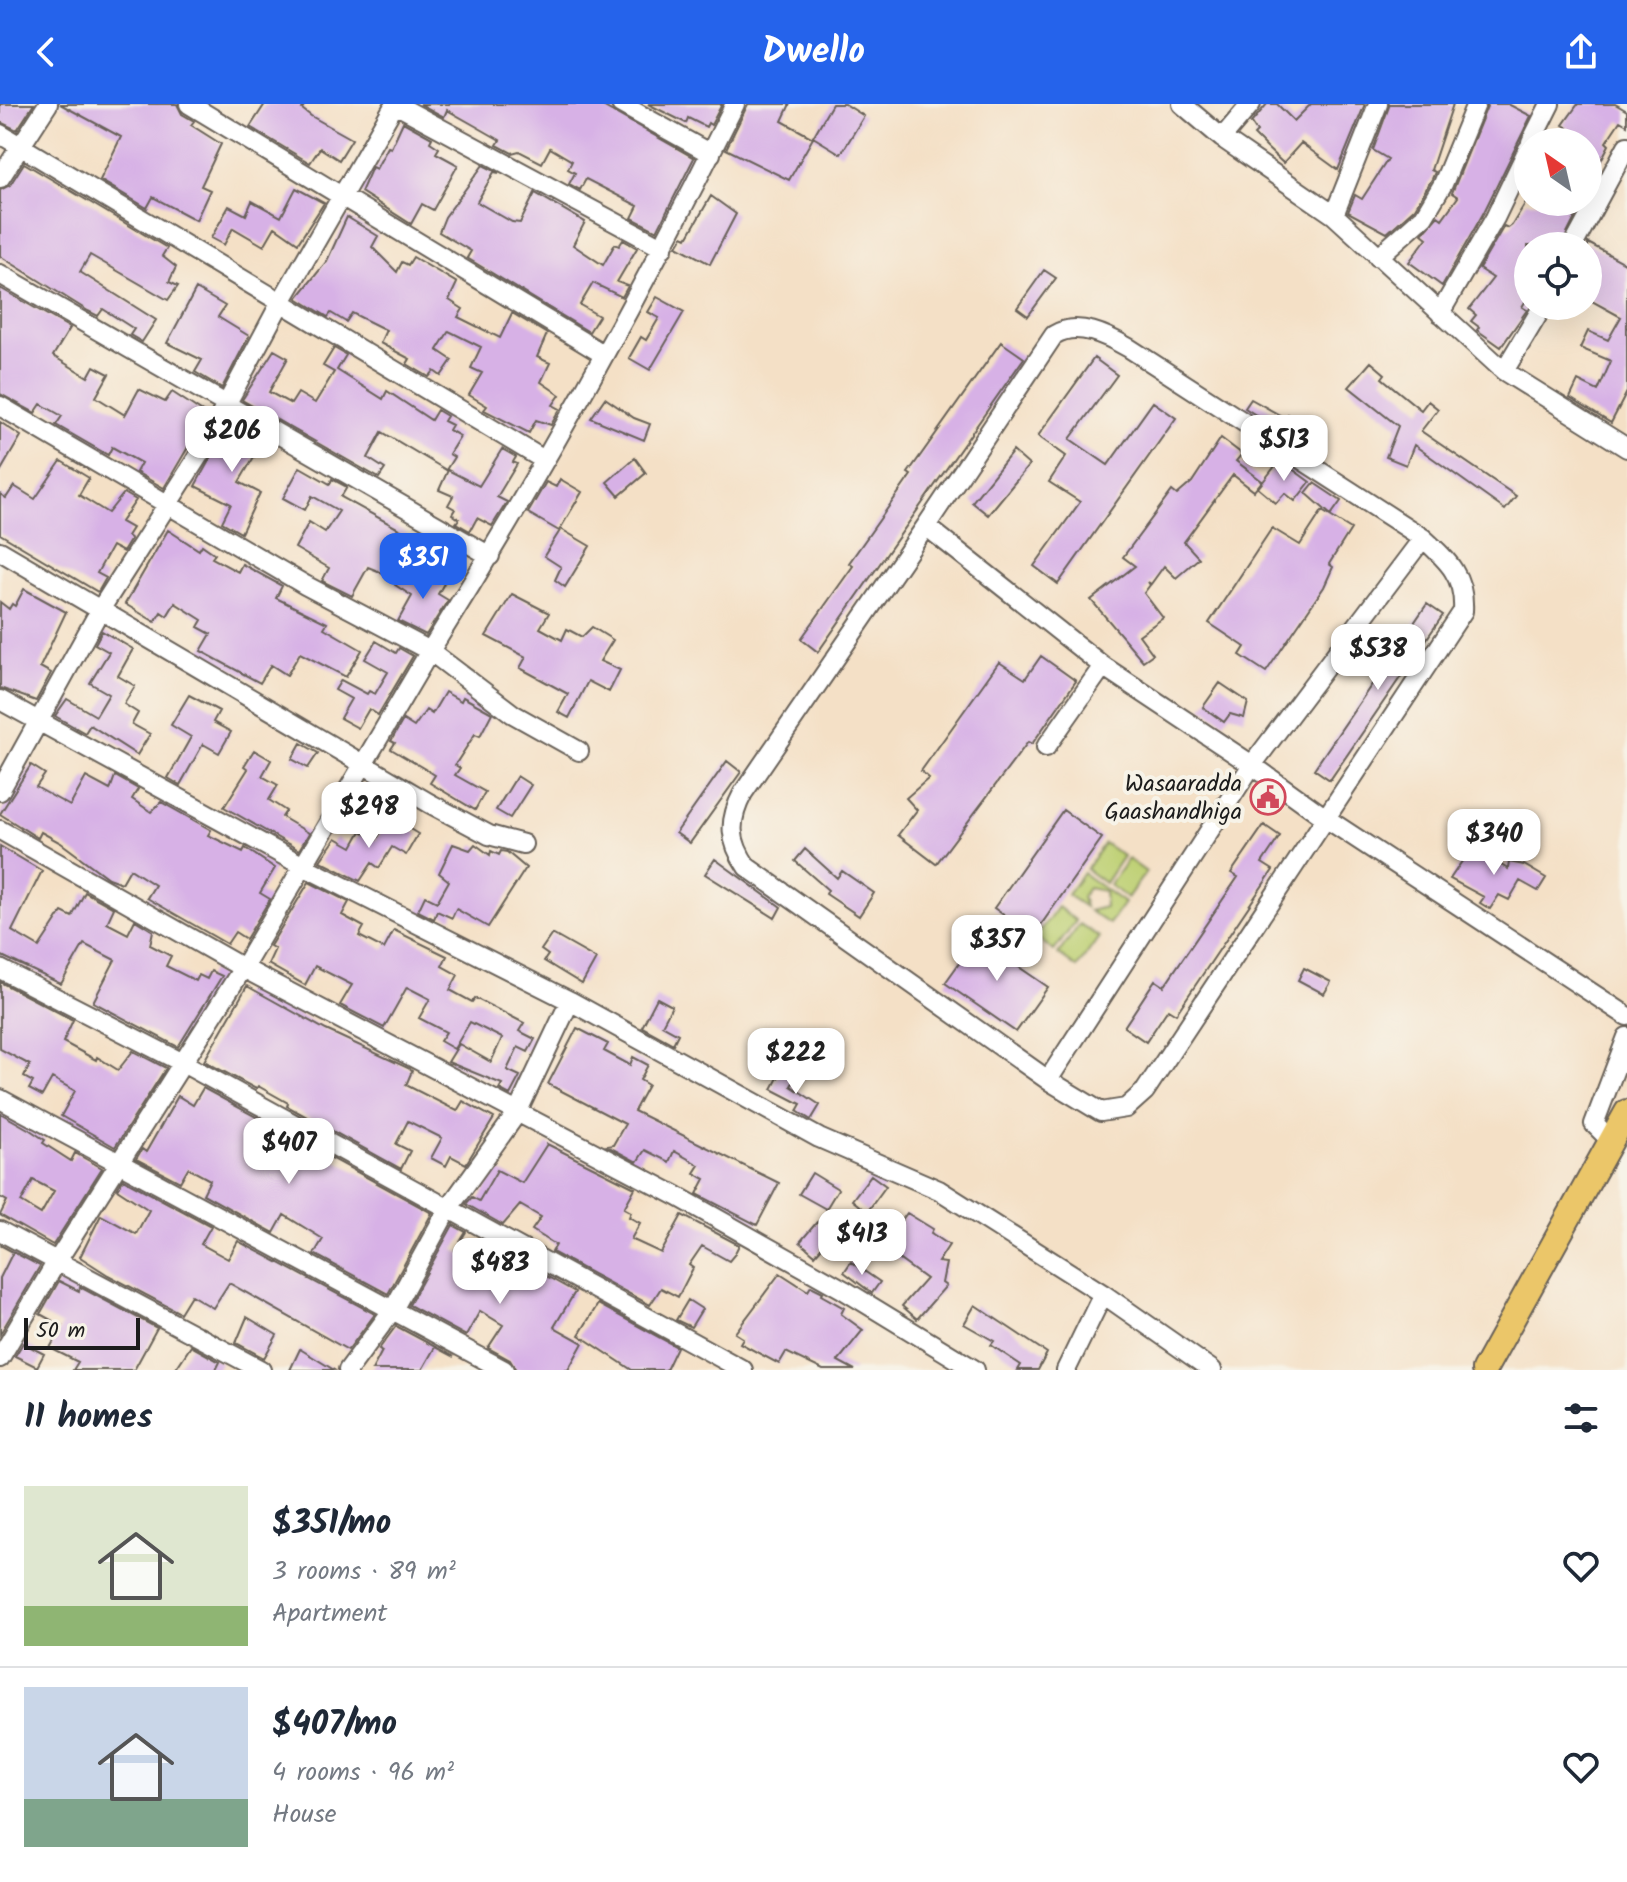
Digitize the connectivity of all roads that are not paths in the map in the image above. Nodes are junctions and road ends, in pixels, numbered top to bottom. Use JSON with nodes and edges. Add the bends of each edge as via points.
{"nodes":[{"id":1,"x":48,"y":104,"type":"edge"},
{"id":2,"x":189,"y":104,"type":"edge"},
{"id":3,"x":395,"y":104,"type":"edge"},
{"id":4,"x":621,"y":104,"type":"edge"},
{"id":5,"x":735,"y":104,"type":"edge"},
{"id":6,"x":1182,"y":104,"type":"edge"},
{"id":7,"x":1251,"y":104,"type":"edge"},
{"id":8,"x":1378,"y":104,"type":"edge"},
{"id":9,"x":1476,"y":104,"type":"edge"},
{"id":10,"x":1550,"y":104,"type":"edge"},
{"id":11,"x":1538,"y":128,"type":"edge"},
{"id":12,"x":0,"y":134,"type":"edge"},
{"id":13,"x":1222,"y":138,"type":"junction"},
{"id":14,"x":1627,"y":146,"type":"edge"},
{"id":15,"x":20,"y":147,"type":"junction"},
{"id":16,"x":711,"y":154,"type":"junction"},
{"id":17,"x":0,"y":178,"type":"edge"},
{"id":18,"x":1514,"y":178,"type":"edge"},
{"id":19,"x":343,"y":197,"type":"junction"},
{"id":20,"x":1334,"y":215,"type":"junction"},
{"id":21,"x":1581,"y":232,"type":"edge"},
{"id":22,"x":663,"y":248,"type":"junction"},
{"id":23,"x":1378,"y":257,"type":"junction"},
{"id":24,"x":0,"y":274,"type":"edge"},
{"id":25,"x":282,"y":300,"type":"junction"},
{"id":26,"x":1440,"y":313,"type":"junction"},
{"id":27,"x":1535,"y":320,"type":"edge"},
{"id":28,"x":603,"y":354,"type":"junction"},
{"id":29,"x":1504,"y":371,"type":"junction"},
{"id":30,"x":225,"y":404,"type":"junction"},
{"id":31,"x":0,"y":406,"type":"edge"},
{"id":32,"x":1627,"y":448,"type":"edge"},
{"id":33,"x":544,"y":460,"type":"junction"},
{"id":34,"x":168,"y":505,"type":"junction"},
{"id":35,"x":926,"y":526,"type":"junction"},
{"id":36,"x":1423,"y":538,"type":"junction"},
{"id":37,"x":0,"y":551,"type":"edge"},
{"id":38,"x":490,"y":556,"type":"junction"},
{"id":39,"x":100,"y":610,"type":"junction"},
{"id":40,"x":430,"y":651,"type":"junction"},
{"id":41,"x":1103,"y":666,"type":"junction"},
{"id":42,"x":0,"y":700,"type":"edge"},
{"id":43,"x":39,"y":721,"type":"junction"},
{"id":44,"x":1046,"y":747,"type":"dead end"},
{"id":45,"x":579,"y":751,"type":"dead end"},
{"id":46,"x":362,"y":761,"type":"junction"},
{"id":47,"x":1252,"y":765,"type":"junction"},
{"id":48,"x":0,"y":791,"type":"edge"},
{"id":49,"x":1327,"y":819,"type":"junction"},
{"id":50,"x":0,"y":830,"type":"edge"},
{"id":51,"x":523,"y":844,"type":"dead end"},
{"id":52,"x":305,"y":867,"type":"junction"},
{"id":53,"x":243,"y":968,"type":"junction"},
{"id":54,"x":0,"y":969,"type":"edge"},
{"id":55,"x":570,"y":1001,"type":"junction"},
{"id":56,"x":1627,"y":1016,"type":"edge"},
{"id":57,"x":1627,"y":1037,"type":"edge"},
{"id":58,"x":183,"y":1063,"type":"junction"},
{"id":59,"x":1048,"y":1080,"type":"junction"},
{"id":60,"x":0,"y":1099,"type":"edge"},
{"id":61,"x":1627,"y":1112,"type":"edge"},
{"id":62,"x":517,"y":1113,"type":"junction"},
{"id":63,"x":1612,"y":1142,"type":"junction"},
{"id":64,"x":121,"y":1164,"type":"junction"},
{"id":65,"x":448,"y":1209,"type":"junction"},
{"id":66,"x":0,"y":1231,"type":"edge"},
{"id":67,"x":57,"y":1261,"type":"junction"},
{"id":68,"x":1103,"y":1294,"type":"junction"},
{"id":69,"x":394,"y":1308,"type":"junction"},
{"id":70,"x":0,"y":1360,"type":"edge"},
{"id":71,"x":13,"y":1370,"type":"edge"},
{"id":72,"x":261,"y":1370,"type":"edge"},
{"id":73,"x":348,"y":1370,"type":"edge"},
{"id":74,"x":504,"y":1370,"type":"edge"},
{"id":75,"x":743,"y":1370,"type":"edge"},
{"id":76,"x":975,"y":1370,"type":"edge"},
{"id":77,"x":1066,"y":1370,"type":"edge"},
{"id":78,"x":1212,"y":1370,"type":"edge"},
{"id":79,"x":1484,"y":1370,"type":"edge"}],
"edges":[{"from":1,"to":15,"type":"street"},
{"from":2,"to":19,"type":"street"},
{"from":3,"to":19,"type":"street"},
{"from":3,"to":22,"type":"street"},
{"from":4,"to":16,"type":"street"},
{"from":5,"to":16,"type":"street"},
{"from":6,"to":13,"type":"street"},
{"from":7,"to":13,"type":"street"},
{"from":8,"to":20,"type":"street"},
{"from":9,"to":23,"type":"street","via":[[1424,216]]},
{"from":10,"to":11,"type":"street"},
{"from":12,"to":15,"type":"street"},
{"from":13,"to":20,"type":"street"},
{"from":14,"to":21,"type":"street"},
{"from":15,"to":17,"type":"street"},
{"from":15,"to":25,"type":"street"},
{"from":16,"to":22,"type":"street"},
{"from":18,"to":26,"type":"street"},
{"from":19,"to":25,"type":"street"},
{"from":19,"to":28,"type":"street"},
{"from":20,"to":23,"type":"street"},
{"from":22,"to":28,"type":"street"},
{"from":23,"to":26,"type":"street"},
{"from":24,"to":30,"type":"street"},
{"from":25,"to":30,"type":"street"},
{"from":25,"to":33,"type":"street"},
{"from":26,"to":29,"type":"street"},
{"from":27,"to":29,"type":"street"},
{"from":28,"to":33,"type":"street"},
{"from":29,"to":32,"type":"street"},
{"from":30,"to":34,"type":"street"},
{"from":30,"to":38,"type":"street"},
{"from":31,"to":34,"type":"street"},
{"from":33,"to":38,"type":"street"},
{"from":34,"to":39,"type":"street"},
{"from":34,"to":40,"type":"street"},
{"from":35,"to":36,"type":"street","via":[[1054,335],[1085,330],[1129,348]]},
{"from":35,"to":41,"type":"street"},
{"from":35,"to":59,"type":"street","via":[[743,793],[732,814],[731,832],[747,867]]},
{"from":36,"to":47,"type":"street"},
{"from":36,"to":49,"type":"street","via":[[1453,565],[1463,585],[1463,611]]},
{"from":37,"to":39,"type":"street"},
{"from":38,"to":40,"type":"street"},
{"from":39,"to":43,"type":"street"},
{"from":39,"to":46,"type":"street"},
{"from":40,"to":45,"type":"street","via":[[513,714]]},
{"from":40,"to":46,"type":"street"},
{"from":41,"to":44,"type":"street"},
{"from":41,"to":47,"type":"street"},
{"from":42,"to":43,"type":"street"},
{"from":43,"to":48,"type":"street"},
{"from":43,"to":52,"type":"street"},
{"from":46,"to":51,"type":"street","via":[[489,835]]},
{"from":46,"to":52,"type":"street"},
{"from":47,"to":49,"type":"street"},
{"from":47,"to":59,"type":"street"},
{"from":49,"to":56,"type":"street"},
{"from":49,"to":59,"type":"street","via":[[1145,1091],[1126,1108],[1101,1112]]},
{"from":50,"to":53,"type":"street"},
{"from":52,"to":53,"type":"street"},
{"from":52,"to":55,"type":"street"},
{"from":53,"to":58,"type":"street"},
{"from":53,"to":62,"type":"street"},
{"from":54,"to":58,"type":"street"},
{"from":55,"to":62,"type":"street"},
{"from":55,"to":68,"type":"street","via":[[819,1138],[939,1190]]},
{"from":57,"to":63,"type":"street","via":[[1594,1124]]},
{"from":58,"to":64,"type":"street"},
{"from":58,"to":65,"type":"street"},
{"from":60,"to":64,"type":"street"},
{"from":61,"to":63,"type":"main road"},
{"from":62,"to":65,"type":"street"},
{"from":62,"to":76,"type":"street","via":[[691,1204]]},
{"from":63,"to":79,"type":"main road"},
{"from":64,"to":67,"type":"street"},
{"from":64,"to":69,"type":"street"},
{"from":65,"to":69,"type":"street"},
{"from":65,"to":75,"type":"street"},
{"from":66,"to":67,"type":"street"},
{"from":67,"to":70,"type":"street"},
{"from":67,"to":72,"type":"street"},
{"from":68,"to":77,"type":"street"},
{"from":68,"to":78,"type":"street"},
{"from":69,"to":73,"type":"street"},
{"from":69,"to":74,"type":"street"},
{"from":70,"to":71,"type":"street"}]}
